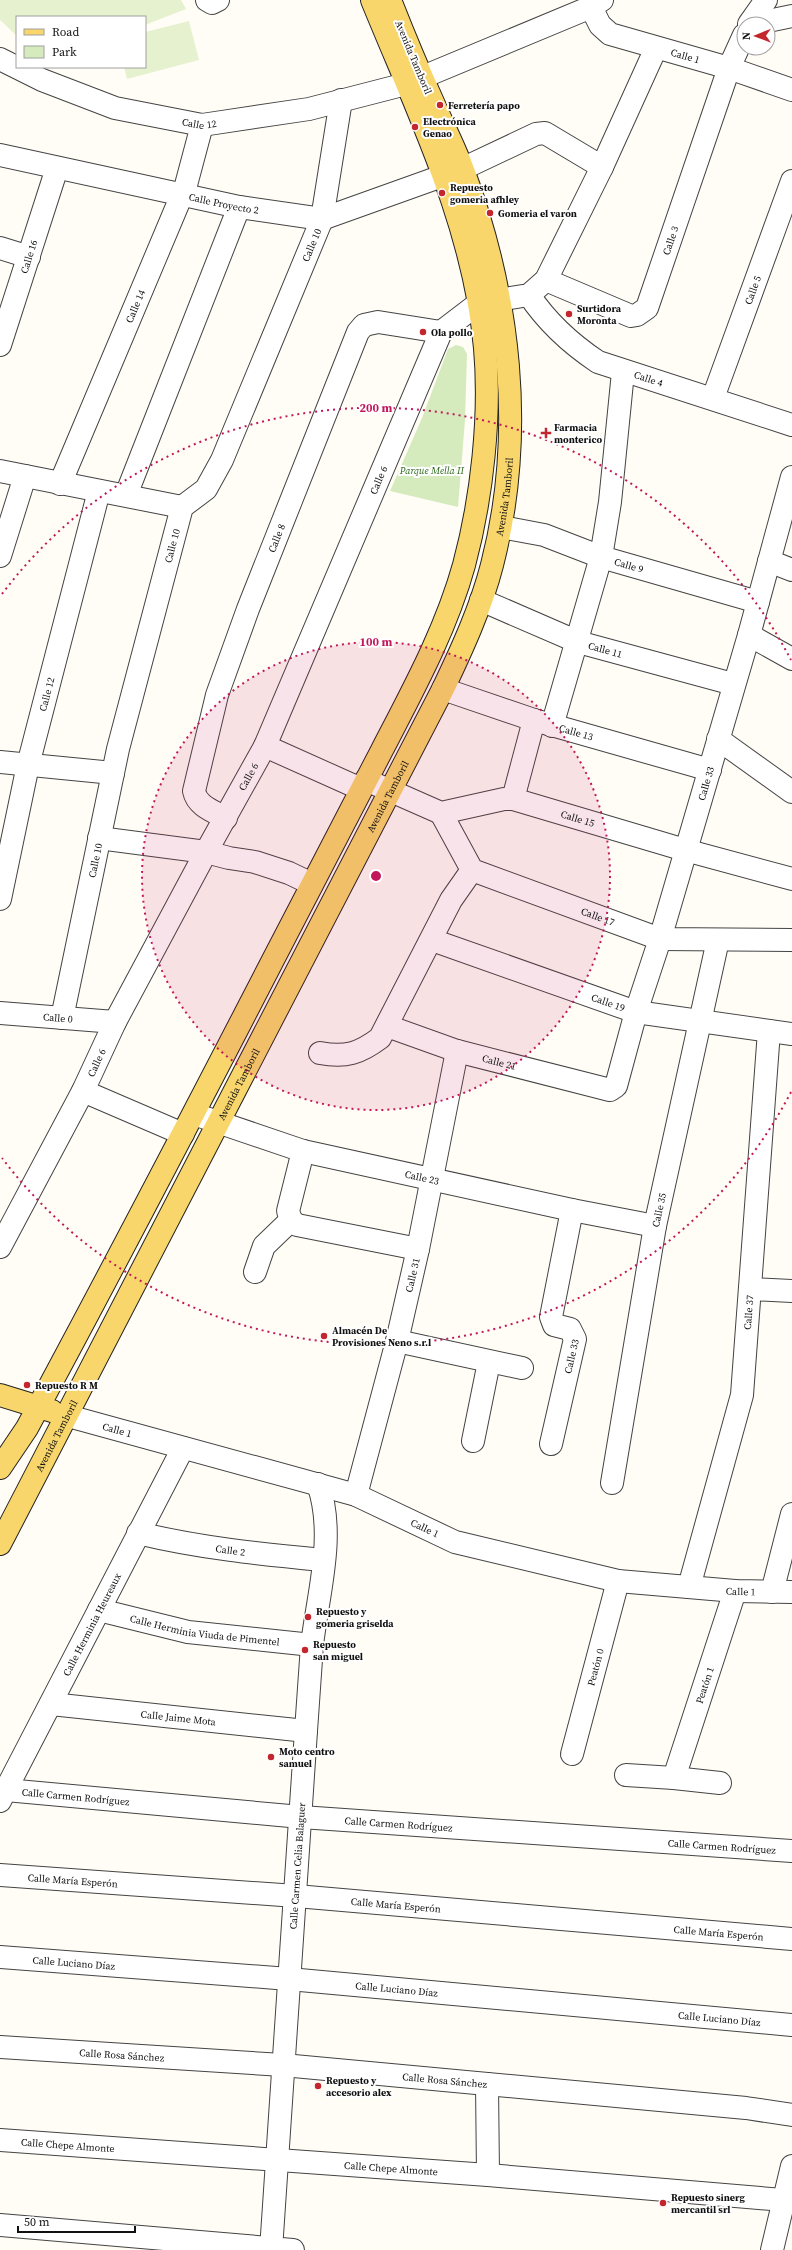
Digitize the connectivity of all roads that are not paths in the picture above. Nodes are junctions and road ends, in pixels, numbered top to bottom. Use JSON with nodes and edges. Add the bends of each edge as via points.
{"nodes":[{"id":1,"x":207,"y":0,"type":"edge"},
{"id":2,"x":218,"y":0,"type":"edge"},
{"id":3,"x":372,"y":0,"type":"edge"},
{"id":4,"x":390,"y":0,"type":"edge"},
{"id":5,"x":766,"y":0,"type":"edge"},
{"id":6,"x":597,"y":3,"type":"edge"},
{"id":7,"x":755,"y":16,"type":"edge"},
{"id":8,"x":792,"y":16,"type":"edge"},
{"id":9,"x":776,"y":19,"type":"edge"},
{"id":10,"x":656,"y":48,"type":"junction"},
{"id":11,"x":736,"y":54,"type":"edge"},
{"id":12,"x":0,"y":58,"type":"edge"},
{"id":13,"x":16,"y":66,"type":"edge"},
{"id":14,"x":19,"y":68,"type":"edge"},
{"id":15,"x":730,"y":68,"type":"junction"},
{"id":16,"x":414,"y":81,"type":"junction"},
{"id":17,"x":792,"y":90,"type":"edge"},
{"id":18,"x":341,"y":100,"type":"junction"},
{"id":19,"x":202,"y":125,"type":"junction"},
{"id":20,"x":0,"y":155,"type":"edge"},
{"id":21,"x":602,"y":167,"type":"junction"},
{"id":22,"x":57,"y":168,"type":"junction"},
{"id":23,"x":454,"y":172,"type":"junction"},
{"id":24,"x":792,"y":181,"type":"edge"},
{"id":25,"x":182,"y":195,"type":"junction"},
{"id":26,"x":239,"y":207,"type":"junction"},
{"id":27,"x":322,"y":219,"type":"junction"},
{"id":28,"x":0,"y":248,"type":"edge"},
{"id":29,"x":28,"y":257,"type":"junction"},
{"id":30,"x":546,"y":280,"type":"junction"},
{"id":31,"x":529,"y":295,"type":"junction"},
{"id":32,"x":489,"y":301,"type":"junction"},
{"id":33,"x":441,"y":332,"type":"junction"},
{"id":34,"x":0,"y":345,"type":"edge"},
{"id":35,"x":624,"y":372,"type":"junction"},
{"id":36,"x":713,"y":398,"type":"junction"},
{"id":37,"x":792,"y":425,"type":"edge"},
{"id":38,"x":0,"y":470,"type":"edge"},
{"id":39,"x":25,"y":476,"type":"junction"},
{"id":40,"x":792,"y":477,"type":"edge"},
{"id":41,"x":60,"y":484,"type":"junction"},
{"id":42,"x":99,"y":491,"type":"junction"},
{"id":43,"x":126,"y":495,"type":"junction"},
{"id":44,"x":182,"y":507,"type":"junction"},
{"id":45,"x":501,"y":527,"type":"junction"},
{"id":46,"x":784,"y":537,"type":"edge"},
{"id":47,"x":0,"y":556,"type":"edge"},
{"id":48,"x":600,"y":557,"type":"junction"},
{"id":49,"x":769,"y":561,"type":"junction"},
{"id":50,"x":792,"y":570,"type":"edge"},
{"id":51,"x":481,"y":600,"type":"junction"},
{"id":52,"x":758,"y":602,"type":"junction"},
{"id":53,"x":750,"y":635,"type":"junction"},
{"id":54,"x":578,"y":642,"type":"junction"},
{"id":55,"x":792,"y":659,"type":"edge"},
{"id":56,"x":733,"y":684,"type":"junction"},
{"id":57,"x":443,"y":689,"type":"junction"},
{"id":58,"x":543,"y":723,"type":"junction"},
{"id":59,"x":718,"y":739,"type":"junction"},
{"id":60,"x":265,"y":746,"type":"junction"},
{"id":61,"x":0,"y":762,"type":"edge"},
{"id":62,"x":28,"y":765,"type":"junction"},
{"id":63,"x":710,"y":770,"type":"junction"},
{"id":64,"x":113,"y":773,"type":"junction"},
{"id":65,"x":364,"y":785,"type":"junction"},
{"id":66,"x":390,"y":791,"type":"junction"},
{"id":67,"x":792,"y":792,"type":"edge"},
{"id":68,"x":513,"y":800,"type":"junction"},
{"id":69,"x":441,"y":813,"type":"junction"},
{"id":70,"x":226,"y":818,"type":"junction"},
{"id":71,"x":100,"y":838,"type":"junction"},
{"id":72,"x":685,"y":850,"type":"junction"},
{"id":73,"x":206,"y":852,"type":"junction"},
{"id":74,"x":472,"y":870,"type":"junction"},
{"id":75,"x":792,"y":879,"type":"edge"},
{"id":76,"x":312,"y":884,"type":"junction"},
{"id":77,"x":0,"y":899,"type":"edge"},
{"id":78,"x":660,"y":939,"type":"junction"},
{"id":79,"x":432,"y":940,"type":"junction"},
{"id":80,"x":718,"y":940,"type":"junction"},
{"id":81,"x":792,"y":940,"type":"edge"},
{"id":82,"x":636,"y":1012,"type":"junction"},
{"id":83,"x":0,"y":1013,"type":"edge"},
{"id":84,"x":62,"y":1018,"type":"junction"},
{"id":85,"x":115,"y":1022,"type":"junction"},
{"id":86,"x":699,"y":1022,"type":"junction"},
{"id":87,"x":387,"y":1026,"type":"junction"},
{"id":88,"x":769,"y":1031,"type":"junction"},
{"id":89,"x":792,"y":1034,"type":"edge"},
{"id":90,"x":457,"y":1051,"type":"junction"},
{"id":91,"x":320,"y":1053,"type":"dead end"},
{"id":92,"x":614,"y":1090,"type":"joint"},
{"id":93,"x":83,"y":1091,"type":"junction"},
{"id":94,"x":194,"y":1114,"type":"junction"},
{"id":95,"x":218,"y":1123,"type":"junction"},
{"id":96,"x":183,"y":1134,"type":"junction"},
{"id":97,"x":303,"y":1151,"type":"junction"},
{"id":98,"x":431,"y":1180,"type":"junction"},
{"id":99,"x":572,"y":1210,"type":"junction"},
{"id":100,"x":291,"y":1220,"type":"junction"},
{"id":101,"x":655,"y":1226,"type":"junction"},
{"id":102,"x":0,"y":1247,"type":"edge"},
{"id":103,"x":418,"y":1249,"type":"junction"},
{"id":104,"x":255,"y":1272,"type":"dead end"},
{"id":105,"x":750,"y":1289,"type":"junction"},
{"id":106,"x":792,"y":1291,"type":"edge"},
{"id":107,"x":398,"y":1341,"type":"junction"},
{"id":108,"x":489,"y":1362,"type":"junction"},
{"id":109,"x":522,"y":1368,"type":"dead end"},
{"id":110,"x":0,"y":1396,"type":"edge"},
{"id":111,"x":38,"y":1407,"type":"junction"},
{"id":112,"x":68,"y":1416,"type":"junction"},
{"id":113,"x":473,"y":1441,"type":"dead end"},
{"id":114,"x":551,"y":1444,"type":"dead end"},
{"id":115,"x":183,"y":1448,"type":"junction"},
{"id":116,"x":0,"y":1468,"type":"edge"},
{"id":117,"x":612,"y":1483,"type":"dead end"},
{"id":118,"x":318,"y":1484,"type":"junction"},
{"id":119,"x":356,"y":1496,"type":"junction"},
{"id":120,"x":792,"y":1514,"type":"edge"},
{"id":121,"x":138,"y":1533,"type":"junction"},
{"id":122,"x":0,"y":1544,"type":"edge"},
{"id":123,"x":323,"y":1560,"type":"junction"},
{"id":124,"x":618,"y":1581,"type":"junction"},
{"id":125,"x":690,"y":1587,"type":"junction"},
{"id":126,"x":735,"y":1590,"type":"junction"},
{"id":127,"x":782,"y":1592,"type":"edge"},
{"id":128,"x":99,"y":1610,"type":"junction"},
{"id":129,"x":312,"y":1645,"type":"junction"},
{"id":130,"x":51,"y":1704,"type":"junction"},
{"id":131,"x":306,"y":1731,"type":"junction"},
{"id":132,"x":572,"y":1754,"type":"dead end"},
{"id":133,"x":626,"y":1775,"type":"dead end"},
{"id":134,"x":674,"y":1778,"type":"junction"},
{"id":135,"x":720,"y":1783,"type":"dead end"},
{"id":136,"x":3,"y":1796,"type":"edge"},
{"id":137,"x":301,"y":1817,"type":"junction"},
{"id":138,"x":792,"y":1851,"type":"edge"},
{"id":139,"x":0,"y":1875,"type":"edge"},
{"id":140,"x":296,"y":1896,"type":"junction"},
{"id":141,"x":792,"y":1939,"type":"edge"},
{"id":142,"x":0,"y":1958,"type":"edge"},
{"id":143,"x":289,"y":1979,"type":"junction"},
{"id":144,"x":792,"y":2025,"type":"edge"},
{"id":145,"x":0,"y":2047,"type":"edge"},
{"id":146,"x":283,"y":2065,"type":"junction"},
{"id":147,"x":487,"y":2084,"type":"junction"},
{"id":148,"x":792,"y":2115,"type":"edge"},
{"id":149,"x":0,"y":2140,"type":"edge"},
{"id":150,"x":276,"y":2160,"type":"junction"},
{"id":151,"x":792,"y":2166,"type":"edge"},
{"id":152,"x":488,"y":2175,"type":"junction"},
{"id":153,"x":782,"y":2200,"type":"junction"},
{"id":154,"x":0,"y":2225,"type":"edge"},
{"id":155,"x":271,"y":2249,"type":"edge"},
{"id":156,"x":293,"y":2250,"type":"edge"},
{"id":157,"x":772,"y":2250,"type":"edge"}],
"edges":[{"from":1,"to":2,"type":"street","via":[[212,3]]},
{"from":3,"to":16,"type":"main road","name":"Avenida Tamboril"},
{"from":4,"to":16,"type":"main road","name":"Avenida Tamboril"},
{"from":5,"to":7,"type":"street"},
{"from":6,"to":10,"type":"street","name":"Calle 1","via":[[600,25],[610,34]]},
{"from":6,"to":16,"type":"street","name":"Calle 12"},
{"from":8,"to":9,"type":"street"},
{"from":10,"to":15,"type":"street","name":"Calle 1"},
{"from":10,"to":21,"type":"street"},
{"from":11,"to":15,"type":"street","name":"Calle 3"},
{"from":12,"to":13,"type":"street","name":"Calle 12"},
{"from":14,"to":19,"type":"street","name":"Calle 12","via":[[42,80],[116,108]]},
{"from":15,"to":17,"type":"street","name":"Calle 1"},
{"from":15,"to":30,"type":"street","name":"Calle 3","via":[[647,308],[631,316]]},
{"from":16,"to":18,"type":"street","name":"Calle 12"},
{"from":16,"to":23,"type":"main road","name":"Avenida Tamboril"},
{"from":18,"to":19,"type":"street","name":"Calle 12","via":[[309,109]]},
{"from":18,"to":27,"type":"street","name":"Calle 10"},
{"from":19,"to":25,"type":"street","name":"Calle 14"},
{"from":20,"to":22,"type":"street","name":"Calle Proyecto 2"},
{"from":21,"to":23,"type":"street","name":"Calle Proyecto 2","via":[[545,133],[536,134]]},
{"from":21,"to":30,"type":"street"},
{"from":22,"to":25,"type":"street","name":"Calle Proyecto 2"},
{"from":22,"to":29,"type":"street","name":"Calle 16"},
{"from":23,"to":27,"type":"street","name":"Calle Proyecto 2"},
{"from":23,"to":32,"type":"main road","name":"Avenida Tamboril","via":[[465,240]]},
{"from":24,"to":36,"type":"street","name":"Calle 5"},
{"from":25,"to":26,"type":"street","name":"Calle Proyecto 2"},
{"from":25,"to":41,"type":"street","name":"Calle 14"},
{"from":26,"to":27,"type":"street","name":"Calle Proyecto 2"},
{"from":26,"to":43,"type":"street"},
{"from":27,"to":44,"type":"street","name":"Calle 10","via":[[222,460],[206,489]]},
{"from":28,"to":29,"type":"street"},
{"from":29,"to":34,"type":"street","name":"Calle 16"},
{"from":30,"to":31,"type":"street"},
{"from":31,"to":32,"type":"street"},
{"from":31,"to":35,"type":"street","name":"Calle 4","via":[[550,322],[578,348],[598,362]]},
{"from":32,"to":33,"type":"street","name":"Calle 6"},
{"from":32,"to":45,"type":"main road","name":"Avenida Tamboril","via":[[507,349],[510,417],[508,470]]},
{"from":32,"to":65,"type":"main road","name":"Avenida Tamboril","via":[[482,460],[464,563],[448,615],[430,656]]},
{"from":33,"to":60,"type":"street","name":"Calle 6"},
{"from":33,"to":70,"type":"street","name":"Calle 8","via":[[378,322],[364,325],[358,332],[248,609],[217,695],[194,791],[200,802]]},
{"from":35,"to":36,"type":"street","name":"Calle 4"},
{"from":35,"to":48,"type":"street","via":[[610,502]]},
{"from":36,"to":37,"type":"street","name":"Calle 4"},
{"from":38,"to":39,"type":"street"},
{"from":39,"to":41,"type":"street"},
{"from":39,"to":47,"type":"street"},
{"from":40,"to":46,"type":"street","name":"Calle 33"},
{"from":41,"to":42,"type":"street"},
{"from":42,"to":43,"type":"street"},
{"from":42,"to":62,"type":"street","name":"Calle 12"},
{"from":43,"to":44,"type":"street"},
{"from":44,"to":64,"type":"street","name":"Calle 10"},
{"from":45,"to":48,"type":"street","name":"Calle 9","via":[[544,535]]},
{"from":45,"to":51,"type":"main road","name":"Avenida Tamboril"},
{"from":46,"to":49,"type":"street","name":"Calle 33"},
{"from":48,"to":52,"type":"street","name":"Calle 9"},
{"from":48,"to":54,"type":"street"},
{"from":49,"to":50,"type":"street"},
{"from":49,"to":52,"type":"street","name":"Calle 33"},
{"from":51,"to":54,"type":"street","name":"Calle 11"},
{"from":51,"to":57,"type":"main road","name":"Avenida Tamboril"},
{"from":52,"to":53,"type":"street","name":"Calle 33"},
{"from":53,"to":55,"type":"street"},
{"from":53,"to":56,"type":"street","name":"Calle 33"},
{"from":54,"to":56,"type":"street","name":"Calle 11"},
{"from":54,"to":58,"type":"street"},
{"from":56,"to":59,"type":"street","name":"Calle 33"},
{"from":57,"to":58,"type":"street","name":"Calle 13"},
{"from":57,"to":66,"type":"main road","name":"Avenida Tamboril"},
{"from":58,"to":63,"type":"street","name":"Calle 13"},
{"from":58,"to":68,"type":"street"},
{"from":59,"to":63,"type":"street","name":"Calle 33"},
{"from":59,"to":67,"type":"street"},
{"from":60,"to":65,"type":"street"},
{"from":60,"to":70,"type":"street","name":"Calle 6"},
{"from":61,"to":62,"type":"street"},
{"from":62,"to":64,"type":"street"},
{"from":62,"to":77,"type":"street","name":"Calle 12"},
{"from":63,"to":72,"type":"street","name":"Calle 33"},
{"from":64,"to":71,"type":"street","name":"Calle 10"},
{"from":65,"to":66,"type":"street"},
{"from":65,"to":76,"type":"main road","name":"Avenida Tamboril"},
{"from":66,"to":69,"type":"street"},
{"from":66,"to":95,"type":"main road","name":"Avenida Tamboril"},
{"from":68,"to":69,"type":"street","name":"Calle 15","via":[[504,799]]},
{"from":68,"to":72,"type":"street","name":"Calle 15"},
{"from":69,"to":74,"type":"street"},
{"from":70,"to":73,"type":"street","name":"Calle 6"},
{"from":71,"to":73,"type":"street"},
{"from":71,"to":84,"type":"street","name":"Calle 10"},
{"from":72,"to":75,"type":"street","name":"Calle 15"},
{"from":72,"to":78,"type":"street","name":"Calle 33"},
{"from":73,"to":76,"type":"street","via":[[268,865]]},
{"from":73,"to":85,"type":"street","name":"Calle 6"},
{"from":74,"to":78,"type":"street","name":"Calle 17"},
{"from":74,"to":79,"type":"street","via":[[451,900]]},
{"from":76,"to":94,"type":"main road","name":"Avenida Tamboril"},
{"from":78,"to":80,"type":"street","name":"Calle 17"},
{"from":78,"to":82,"type":"street","name":"Calle 33"},
{"from":79,"to":82,"type":"street","name":"Calle 19"},
{"from":79,"to":87,"type":"street"},
{"from":80,"to":81,"type":"street","name":"Calle 17"},
{"from":80,"to":86,"type":"street","name":"Calle 35"},
{"from":82,"to":86,"type":"street","name":"Calle 19"},
{"from":82,"to":92,"type":"street","name":"Calle 33"},
{"from":83,"to":84,"type":"street","name":"Calle 0"},
{"from":84,"to":85,"type":"street","name":"Calle 0"},
{"from":85,"to":93,"type":"street","name":"Calle 6"},
{"from":86,"to":88,"type":"street","name":"Calle 19"},
{"from":86,"to":101,"type":"street","name":"Calle 35"},
{"from":87,"to":90,"type":"street","name":"Calle 21"},
{"from":87,"to":91,"type":"street","via":[[380,1038],[366,1048],[336,1056]]},
{"from":88,"to":89,"type":"street","name":"Calle 19"},
{"from":88,"to":105,"type":"street","name":"Calle 37"},
{"from":90,"to":92,"type":"street","name":"Calle 21"},
{"from":90,"to":98,"type":"street","name":"Calle 31"},
{"from":93,"to":96,"type":"street"},
{"from":93,"to":102,"type":"street","name":"Calle 6"},
{"from":94,"to":95,"type":"street","name":"Calle 23"},
{"from":94,"to":96,"type":"main road","name":"Avenida Tamboril"},
{"from":95,"to":97,"type":"street","name":"Calle 23"},
{"from":95,"to":112,"type":"main road","name":"Avenida Tamboril"},
{"from":96,"to":111,"type":"main road","name":"Avenida Tamboril"},
{"from":97,"to":98,"type":"street","name":"Calle 23"},
{"from":97,"to":100,"type":"street","via":[[288,1211]]},
{"from":98,"to":99,"type":"street","name":"Calle 23"},
{"from":98,"to":103,"type":"street","name":"Calle 31"},
{"from":99,"to":101,"type":"street","name":"Calle 23"},
{"from":99,"to":114,"type":"street","name":"Calle 33","via":[[551,1317],[554,1325],[570,1329],[575,1339]]},
{"from":100,"to":103,"type":"street","via":[[302,1227]]},
{"from":100,"to":104,"type":"street","via":[[264,1246]]},
{"from":101,"to":117,"type":"street","name":"Calle 35"},
{"from":103,"to":107,"type":"street","name":"Calle 31"},
{"from":105,"to":106,"type":"street"},
{"from":105,"to":125,"type":"street","name":"Calle 37","via":[[742,1395]]},
{"from":107,"to":108,"type":"street"},
{"from":107,"to":119,"type":"street","name":"Calle 31"},
{"from":108,"to":109,"type":"street"},
{"from":108,"to":113,"type":"street"},
{"from":110,"to":111,"type":"main road"},
{"from":111,"to":112,"type":"main road"},
{"from":111,"to":116,"type":"main road","name":"Avenida Tamboril"},
{"from":112,"to":115,"type":"street","name":"Calle 1"},
{"from":112,"to":122,"type":"main road","name":"Avenida Tamboril"},
{"from":115,"to":118,"type":"street","name":"Calle 1"},
{"from":115,"to":121,"type":"street","name":"Calle Herminia Heureaux"},
{"from":118,"to":119,"type":"street","name":"Calle 1"},
{"from":118,"to":123,"type":"street","name":"Calle Carmen Celia Balaguer","via":[[326,1516]]},
{"from":119,"to":124,"type":"street","name":"Calle 1","via":[[455,1542]]},
{"from":120,"to":127,"type":"street"},
{"from":121,"to":123,"type":"street","name":"Calle 2","via":[[233,1552]]},
{"from":121,"to":128,"type":"street","name":"Calle Herminia Heureaux"},
{"from":123,"to":129,"type":"street","name":"Calle Carmen Celia Balaguer"},
{"from":124,"to":125,"type":"street","name":"Calle 1"},
{"from":124,"to":132,"type":"street","name":"Peatón 0"},
{"from":125,"to":126,"type":"street","name":"Calle 1"},
{"from":126,"to":127,"type":"street","name":"Calle 1"},
{"from":126,"to":134,"type":"street","name":"Peatón 1"},
{"from":128,"to":129,"type":"street","name":"Calle Herminia Viuda de Pimentel","via":[[188,1632]]},
{"from":128,"to":130,"type":"street","name":"Calle Herminia Heureaux"},
{"from":129,"to":131,"type":"street","name":"Calle Carmen Celia Balaguer"},
{"from":130,"to":131,"type":"street","name":"Calle Jaime Mota"},
{"from":130,"to":136,"type":"street","name":"Calle Herminia Heureaux"},
{"from":131,"to":137,"type":"street","name":"Calle Carmen Celia Balaguer"},
{"from":133,"to":134,"type":"street"},
{"from":134,"to":135,"type":"street"},
{"from":136,"to":137,"type":"street","name":"Calle Carmen Rodríguez"},
{"from":137,"to":138,"type":"street","name":"Calle Carmen Rodríguez"},
{"from":137,"to":140,"type":"street","name":"Calle Carmen Celia Balaguer"},
{"from":139,"to":140,"type":"street","name":"Calle María Esperón"},
{"from":140,"to":141,"type":"street","name":"Calle María Esperón"},
{"from":140,"to":143,"type":"street","name":"Calle Carmen Celia Balaguer"},
{"from":142,"to":143,"type":"street","name":"Calle Luciano Díaz"},
{"from":143,"to":144,"type":"street","name":"Calle Luciano Díaz"},
{"from":143,"to":146,"type":"street","name":"Calle Carmen Celia Balaguer"},
{"from":145,"to":146,"type":"street","name":"Calle Rosa Sánchez"},
{"from":146,"to":147,"type":"street","name":"Calle Rosa Sánchez"},
{"from":146,"to":150,"type":"street","name":"Calle Carmen Celia Balaguer"},
{"from":147,"to":148,"type":"street","name":"Calle Rosa Sánchez","via":[[746,2108]]},
{"from":147,"to":152,"type":"street"},
{"from":149,"to":150,"type":"street","name":"Calle Chepe Almonte"},
{"from":150,"to":152,"type":"street","name":"Calle Chepe Almonte"},
{"from":150,"to":155,"type":"street","name":"Calle Carmen Celia Balaguer"},
{"from":151,"to":153,"type":"street"},
{"from":152,"to":153,"type":"street","name":"Calle Chepe Almonte"},
{"from":153,"to":157,"type":"street"},
{"from":154,"to":155,"type":"street"},
{"from":155,"to":156,"type":"street"}]}
